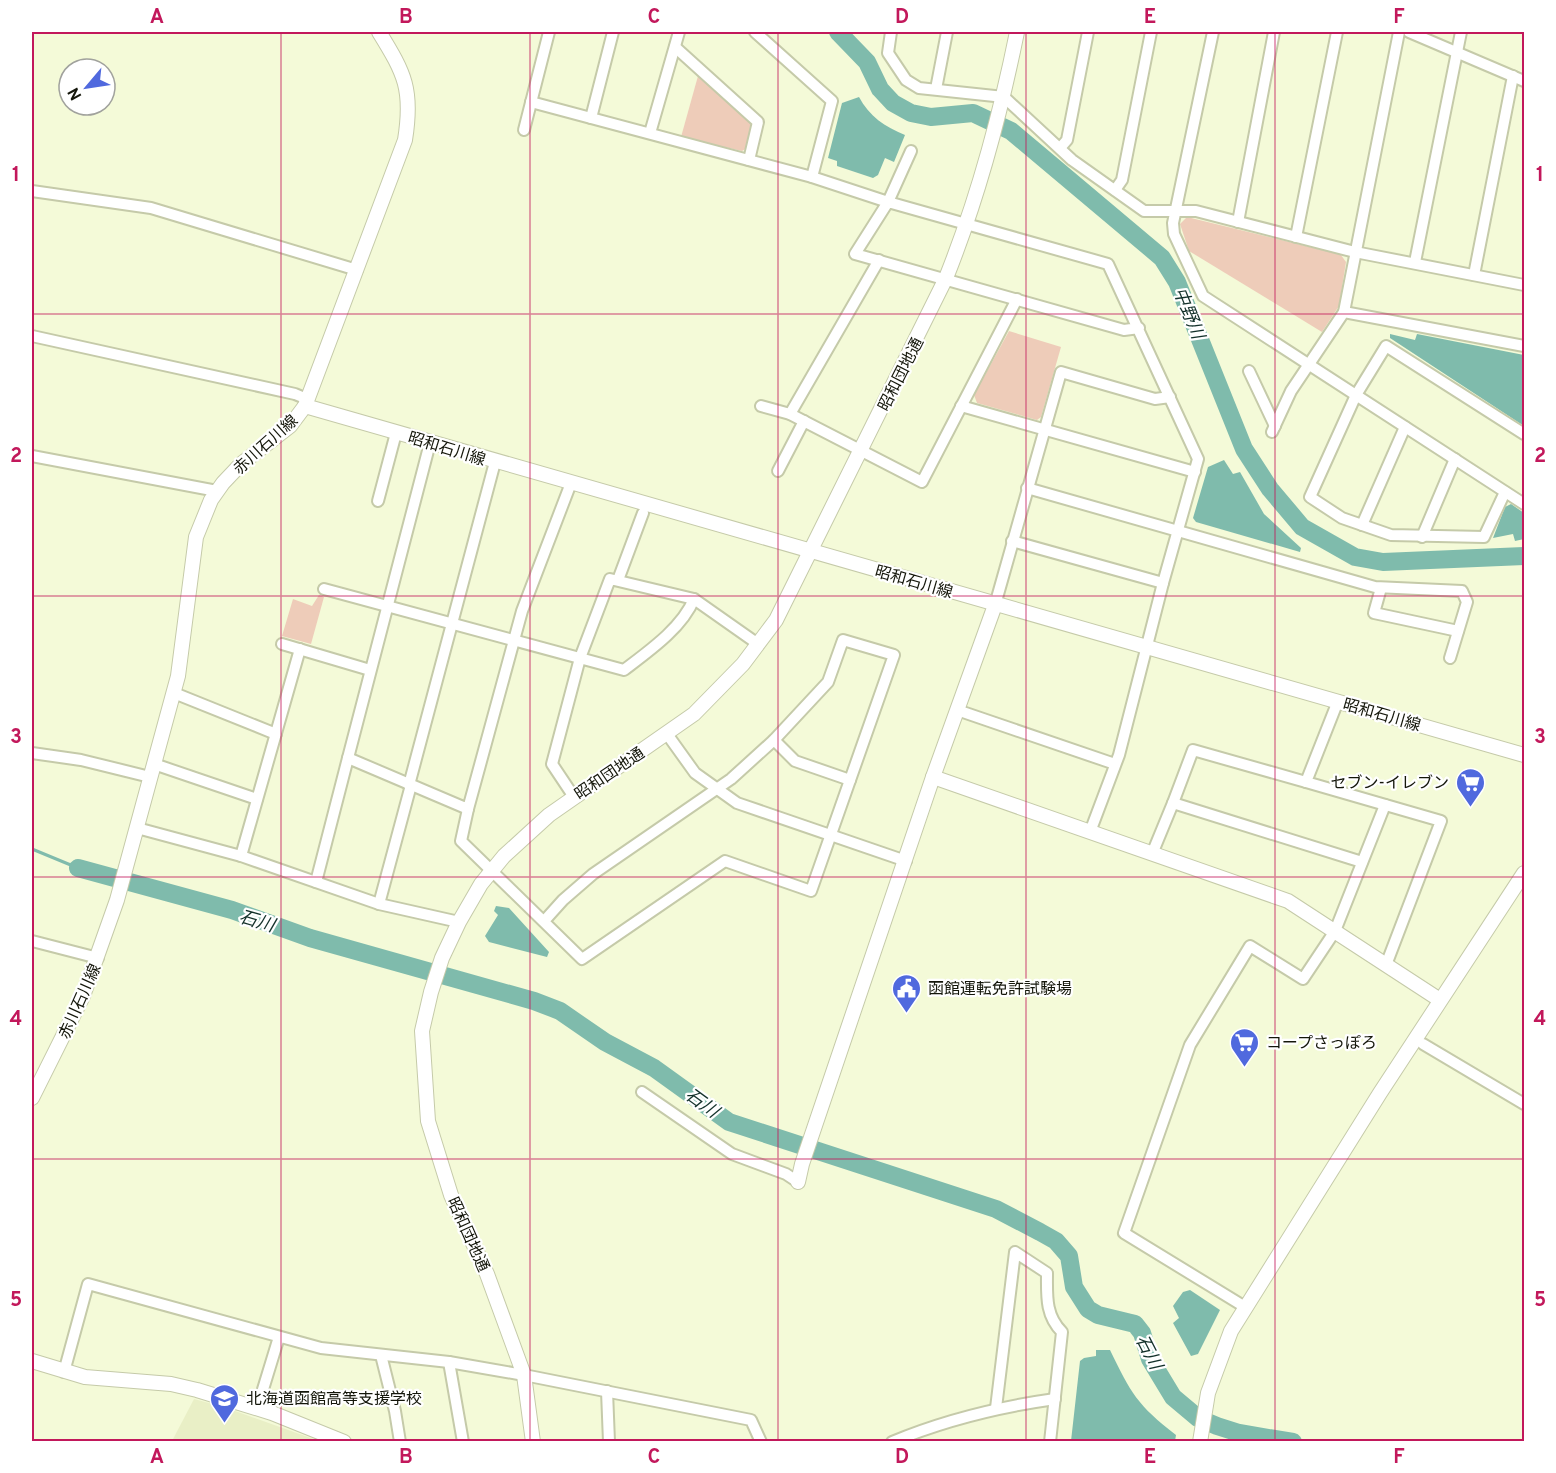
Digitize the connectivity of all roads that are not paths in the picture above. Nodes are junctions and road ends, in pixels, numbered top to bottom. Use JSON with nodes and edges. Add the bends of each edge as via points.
{"nodes":[{"id":1,"x":379,"y":32,"type":"edge"},
{"id":2,"x":549,"y":32,"type":"edge"},
{"id":3,"x":613,"y":32,"type":"edge"},
{"id":4,"x":679,"y":32,"type":"edge"},
{"id":5,"x":755,"y":32,"type":"edge"},
{"id":6,"x":891,"y":32,"type":"edge"},
{"id":7,"x":947,"y":32,"type":"edge"},
{"id":8,"x":1017,"y":32,"type":"edge"},
{"id":9,"x":1088,"y":32,"type":"edge"},
{"id":10,"x":1151,"y":32,"type":"edge"},
{"id":11,"x":1213,"y":32,"type":"edge"},
{"id":12,"x":1274,"y":32,"type":"edge"},
{"id":13,"x":1337,"y":32,"type":"edge"},
{"id":14,"x":1399,"y":32,"type":"edge"},
{"id":15,"x":1410,"y":32,"type":"edge"},
{"id":16,"x":1461,"y":32,"type":"edge"},
{"id":17,"x":675,"y":47,"type":"junction"},
{"id":18,"x":1457,"y":52,"type":"junction"},
{"id":19,"x":1513,"y":76,"type":"junction"},
{"id":20,"x":1524,"y":81,"type":"edge"},
{"id":21,"x":936,"y":89,"type":"junction"},
{"id":22,"x":1004,"y":97,"type":"junction"},
{"id":23,"x":531,"y":102,"type":"junction"},
{"id":24,"x":591,"y":118,"type":"junction"},
{"id":25,"x":524,"y":130,"type":"dead end"},
{"id":26,"x":650,"y":134,"type":"junction"},
{"id":27,"x":1060,"y":148,"type":"junction"},
{"id":28,"x":911,"y":151,"type":"dead end"},
{"id":29,"x":749,"y":160,"type":"junction"},
{"id":30,"x":812,"y":177,"type":"junction"},
{"id":31,"x":1115,"y":190,"type":"junction"},
{"id":32,"x":32,"y":191,"type":"edge"},
{"id":33,"x":888,"y":202,"type":"junction"},
{"id":34,"x":1177,"y":211,"type":"junction"},
{"id":35,"x":1238,"y":222,"type":"junction"},
{"id":36,"x":968,"y":223,"type":"junction"},
{"id":37,"x":1296,"y":237,"type":"junction"},
{"id":38,"x":1355,"y":252,"type":"junction"},
{"id":39,"x":879,"y":260,"type":"junction"},
{"id":40,"x":1415,"y":262,"type":"junction"},
{"id":41,"x":357,"y":270,"type":"junction"},
{"id":42,"x":1474,"y":275,"type":"junction"},
{"id":43,"x":946,"y":278,"type":"junction"},
{"id":44,"x":1524,"y":285,"type":"edge"},
{"id":45,"x":1017,"y":299,"type":"junction"},
{"id":46,"x":1344,"y":312,"type":"junction"},
{"id":47,"x":1139,"y":328,"type":"junction"},
{"id":48,"x":32,"y":336,"type":"edge"},
{"id":49,"x":1524,"y":346,"type":"edge"},
{"id":50,"x":1308,"y":364,"type":"junction"},
{"id":51,"x":1249,"y":371,"type":"dead end"},
{"id":52,"x":1356,"y":395,"type":"junction"},
{"id":53,"x":1170,"y":397,"type":"junction"},
{"id":54,"x":306,"y":403,"type":"junction"},
{"id":55,"x":761,"y":406,"type":"dead end"},
{"id":56,"x":961,"y":406,"type":"junction"},
{"id":57,"x":790,"y":414,"type":"junction"},
{"id":58,"x":804,"y":421,"type":"junction"},
{"id":59,"x":1405,"y":427,"type":"junction"},
{"id":60,"x":1044,"y":429,"type":"junction"},
{"id":61,"x":396,"y":433,"type":"junction"},
{"id":62,"x":1524,"y":434,"type":"edge"},
{"id":63,"x":430,"y":442,"type":"junction"},
{"id":64,"x":862,"y":450,"type":"junction"},
{"id":65,"x":32,"y":456,"type":"edge"},
{"id":66,"x":1455,"y":459,"type":"junction"},
{"id":67,"x":495,"y":462,"type":"junction"},
{"id":68,"x":778,"y":471,"type":"dead end"},
{"id":69,"x":1196,"y":472,"type":"junction"},
{"id":70,"x":571,"y":483,"type":"junction"},
{"id":71,"x":1027,"y":488,"type":"junction"},
{"id":72,"x":218,"y":491,"type":"junction"},
{"id":73,"x":1504,"y":492,"type":"junction"},
{"id":74,"x":378,"y":501,"type":"dead end"},
{"id":75,"x":1524,"y":504,"type":"edge"},
{"id":76,"x":643,"y":513,"type":"dead end"},
{"id":77,"x":1362,"y":525,"type":"junction"},
{"id":78,"x":1179,"y":531,"type":"junction"},
{"id":79,"x":1422,"y":537,"type":"junction"},
{"id":80,"x":1012,"y":541,"type":"junction"},
{"id":81,"x":810,"y":553,"type":"junction"},
{"id":82,"x":618,"y":580,"type":"junction"},
{"id":83,"x":1163,"y":583,"type":"junction"},
{"id":84,"x":1381,"y":588,"type":"junction"},
{"id":85,"x":324,"y":589,"type":"dead end"},
{"id":86,"x":694,"y":598,"type":"junction"},
{"id":87,"x":995,"y":605,"type":"junction"},
{"id":88,"x":387,"y":607,"type":"junction"},
{"id":89,"x":451,"y":624,"type":"junction"},
{"id":90,"x":1458,"y":631,"type":"junction"},
{"id":91,"x":514,"y":641,"type":"junction"},
{"id":92,"x":282,"y":644,"type":"dead end"},
{"id":93,"x":758,"y":644,"type":"junction"},
{"id":94,"x":1147,"y":647,"type":"junction"},
{"id":95,"x":300,"y":649,"type":"junction"},
{"id":96,"x":580,"y":658,"type":"junction"},
{"id":97,"x":1450,"y":658,"type":"dead end"},
{"id":98,"x":370,"y":670,"type":"junction"},
{"id":99,"x":174,"y":693,"type":"junction"},
{"id":100,"x":1338,"y":701,"type":"junction"},
{"id":101,"x":957,"y":710,"type":"junction"},
{"id":102,"x":276,"y":734,"type":"junction"},
{"id":103,"x":667,"y":734,"type":"junction"},
{"id":104,"x":774,"y":740,"type":"junction"},
{"id":105,"x":32,"y":753,"type":"edge"},
{"id":106,"x":1524,"y":755,"type":"edge"},
{"id":107,"x":348,"y":758,"type":"junction"},
{"id":108,"x":1115,"y":764,"type":"junction"},
{"id":109,"x":152,"y":770,"type":"junction"},
{"id":110,"x":933,"y":777,"type":"junction"},
{"id":111,"x":850,"y":780,"type":"junction"},
{"id":112,"x":1306,"y":782,"type":"junction"},
{"id":113,"x":410,"y":785,"type":"junction"},
{"id":114,"x":716,"y":790,"type":"junction"},
{"id":115,"x":574,"y":797,"type":"junction"},
{"id":116,"x":257,"y":799,"type":"junction"},
{"id":117,"x":1173,"y":803,"type":"junction"},
{"id":118,"x":1385,"y":805,"type":"junction"},
{"id":119,"x":468,"y":809,"type":"junction"},
{"id":120,"x":136,"y":828,"type":"junction"},
{"id":121,"x":1090,"y":832,"type":"junction"},
{"id":122,"x":831,"y":835,"type":"junction"},
{"id":123,"x":1152,"y":854,"type":"junction"},
{"id":124,"x":241,"y":856,"type":"junction"},
{"id":125,"x":906,"y":861,"type":"junction"},
{"id":126,"x":1362,"y":862,"type":"junction"},
{"id":127,"x":493,"y":869,"type":"junction"},
{"id":128,"x":1524,"y":873,"type":"edge"},
{"id":129,"x":316,"y":882,"type":"junction"},
{"id":130,"x":380,"y":904,"type":"junction"},
{"id":131,"x":545,"y":920,"type":"junction"},
{"id":132,"x":459,"y":922,"type":"junction"},
{"id":133,"x":1335,"y":931,"type":"junction"},
{"id":134,"x":32,"y":941,"type":"edge"},
{"id":135,"x":98,"y":958,"type":"junction"},
{"id":136,"x":1386,"y":964,"type":"junction"},
{"id":137,"x":1440,"y":1000,"type":"junction"},
{"id":138,"x":1423,"y":1044,"type":"dead end"},
{"id":139,"x":642,"y":1092,"type":"dead end"},
{"id":140,"x":32,"y":1098,"type":"edge"},
{"id":141,"x":1524,"y":1104,"type":"edge"},
{"id":142,"x":798,"y":1182,"type":"joint"},
{"id":143,"x":1245,"y":1307,"type":"junction"},
{"id":144,"x":279,"y":1337,"type":"junction"},
{"id":145,"x":381,"y":1355,"type":"junction"},
{"id":146,"x":32,"y":1361,"type":"edge"},
{"id":147,"x":449,"y":1362,"type":"junction"},
{"id":148,"x":64,"y":1372,"type":"junction"},
{"id":149,"x":524,"y":1375,"type":"junction"},
{"id":150,"x":607,"y":1391,"type":"junction"},
{"id":151,"x":1055,"y":1399,"type":"junction"},
{"id":152,"x":257,"y":1408,"type":"junction"},
{"id":153,"x":996,"y":1408,"type":"junction"},
{"id":154,"x":1201,"y":1435,"type":"edge"},
{"id":155,"x":344,"y":1442,"type":"edge"},
{"id":156,"x":400,"y":1442,"type":"edge"},
{"id":157,"x":464,"y":1442,"type":"edge"},
{"id":158,"x":533,"y":1442,"type":"edge"},
{"id":159,"x":609,"y":1442,"type":"edge"},
{"id":160,"x":761,"y":1442,"type":"edge"},
{"id":161,"x":892,"y":1442,"type":"edge"},
{"id":162,"x":1050,"y":1442,"type":"edge"}],
"edges":[{"from":1,"to":41,"type":"street","name":"赤川石川線","via":[[402,73],[410,111],[405,140]]},
{"from":2,"to":23,"type":"street"},
{"from":3,"to":24,"type":"street"},
{"from":4,"to":17,"type":"street"},
{"from":5,"to":30,"type":"street","via":[[832,100]]},
{"from":6,"to":21,"type":"street","via":[[888,53],[906,80],[919,88]]},
{"from":7,"to":21,"type":"street"},
{"from":8,"to":22,"type":"street"},
{"from":9,"to":27,"type":"street","via":[[1068,140]]},
{"from":10,"to":31,"type":"street","via":[[1122,180]]},
{"from":11,"to":34,"type":"street"},
{"from":12,"to":35,"type":"street"},
{"from":13,"to":37,"type":"street"},
{"from":14,"to":38,"type":"street"},
{"from":15,"to":18,"type":"street"},
{"from":16,"to":18,"type":"street"},
{"from":17,"to":26,"type":"street"},
{"from":17,"to":29,"type":"street","via":[[758,122]]},
{"from":18,"to":19,"type":"street"},
{"from":18,"to":40,"type":"street"},
{"from":19,"to":20,"type":"street"},
{"from":19,"to":42,"type":"street"},
{"from":21,"to":22,"type":"street"},
{"from":22,"to":27,"type":"street"},
{"from":22,"to":36,"type":"street","name":"昭和団地通"},
{"from":23,"to":24,"type":"street"},
{"from":23,"to":25,"type":"street"},
{"from":24,"to":26,"type":"street"},
{"from":26,"to":29,"type":"street"},
{"from":27,"to":31,"type":"street"},
{"from":28,"to":33,"type":"street"},
{"from":29,"to":30,"type":"street"},
{"from":30,"to":33,"type":"street"},
{"from":31,"to":34,"type":"street","via":[[1144,211]]},
{"from":32,"to":41,"type":"street","via":[[151,208]]},
{"from":33,"to":36,"type":"street"},
{"from":33,"to":39,"type":"street","via":[[855,254]]},
{"from":34,"to":35,"type":"street","via":[[1196,211]]},
{"from":34,"to":50,"type":"street","via":[[1174,234],[1203,296]]},
{"from":35,"to":37,"type":"street"},
{"from":36,"to":43,"type":"street","name":"昭和団地通"},
{"from":36,"to":47,"type":"street","via":[[1108,264]]},
{"from":37,"to":38,"type":"street"},
{"from":38,"to":40,"type":"street"},
{"from":38,"to":46,"type":"street"},
{"from":39,"to":43,"type":"street"},
{"from":39,"to":57,"type":"street"},
{"from":40,"to":42,"type":"street"},
{"from":41,"to":54,"type":"street","name":"赤川石川線"},
{"from":42,"to":44,"type":"street"},
{"from":43,"to":45,"type":"street"},
{"from":43,"to":64,"type":"street","name":"昭和団地通"},
{"from":45,"to":47,"type":"street","via":[[1124,330]]},
{"from":45,"to":56,"type":"street"},
{"from":46,"to":49,"type":"street"},
{"from":46,"to":50,"type":"street"},
{"from":47,"to":53,"type":"street"},
{"from":48,"to":54,"type":"street"},
{"from":50,"to":51,"type":"street","via":[[1273,429]]},
{"from":50,"to":52,"type":"street"},
{"from":52,"to":59,"type":"street"},
{"from":52,"to":62,"type":"street","via":[[1386,346]]},
{"from":52,"to":77,"type":"street","via":[[1310,497],[1342,518]]},
{"from":53,"to":60,"type":"street","via":[[1155,399],[1061,372]]},
{"from":53,"to":69,"type":"street","via":[[1198,459]]},
{"from":54,"to":61,"type":"street","name":"昭和石川線"},
{"from":54,"to":72,"type":"street","name":"赤川石川線","via":[[290,426],[241,464]]},
{"from":55,"to":57,"type":"street"},
{"from":56,"to":60,"type":"street"},
{"from":56,"to":64,"type":"street","via":[[922,483]]},
{"from":57,"to":58,"type":"street"},
{"from":58,"to":64,"type":"street"},
{"from":58,"to":68,"type":"street"},
{"from":59,"to":66,"type":"street"},
{"from":59,"to":77,"type":"street"},
{"from":60,"to":69,"type":"street"},
{"from":60,"to":71,"type":"street"},
{"from":61,"to":63,"type":"street","name":"昭和石川線"},
{"from":61,"to":74,"type":"street"},
{"from":63,"to":67,"type":"street","name":"昭和石川線"},
{"from":63,"to":88,"type":"street"},
{"from":64,"to":81,"type":"street","name":"昭和団地通"},
{"from":65,"to":72,"type":"street"},
{"from":66,"to":73,"type":"street"},
{"from":66,"to":79,"type":"street"},
{"from":67,"to":70,"type":"street","name":"昭和石川線"},
{"from":67,"to":89,"type":"street"},
{"from":69,"to":78,"type":"street"},
{"from":70,"to":81,"type":"street","name":"昭和石川線"},
{"from":70,"to":91,"type":"street"},
{"from":71,"to":78,"type":"street"},
{"from":71,"to":80,"type":"street"},
{"from":72,"to":99,"type":"street","name":"赤川石川線","via":[[196,537]]},
{"from":73,"to":75,"type":"street"},
{"from":73,"to":79,"type":"street","via":[[1484,537]]},
{"from":76,"to":82,"type":"street"},
{"from":77,"to":79,"type":"street","via":[[1391,535]]},
{"from":78,"to":83,"type":"street"},
{"from":78,"to":84,"type":"street"},
{"from":80,"to":83,"type":"street"},
{"from":80,"to":87,"type":"street"},
{"from":81,"to":87,"type":"street","name":"昭和石川線"},
{"from":81,"to":93,"type":"street","name":"昭和団地通"},
{"from":82,"to":86,"type":"street"},
{"from":82,"to":96,"type":"street","via":[[610,579]]},
{"from":83,"to":94,"type":"street"},
{"from":84,"to":90,"type":"street","via":[[1374,614]]},
{"from":84,"to":90,"type":"street","via":[[1462,591],[1467,602]]},
{"from":85,"to":88,"type":"street"},
{"from":86,"to":93,"type":"street"},
{"from":86,"to":96,"type":"street","via":[[676,624],[624,670]]},
{"from":87,"to":94,"type":"street","name":"昭和石川線"},
{"from":87,"to":101,"type":"street"},
{"from":88,"to":89,"type":"street"},
{"from":88,"to":98,"type":"street"},
{"from":89,"to":91,"type":"street"},
{"from":89,"to":113,"type":"street"},
{"from":90,"to":97,"type":"street"},
{"from":91,"to":96,"type":"street"},
{"from":91,"to":119,"type":"street"},
{"from":92,"to":95,"type":"street"},
{"from":93,"to":103,"type":"street","name":"昭和団地通","via":[[711,699]]},
{"from":94,"to":100,"type":"street","name":"昭和石川線"},
{"from":94,"to":108,"type":"street"},
{"from":95,"to":98,"type":"street"},
{"from":95,"to":102,"type":"street"},
{"from":96,"to":115,"type":"street","via":[[552,764]]},
{"from":98,"to":107,"type":"street"},
{"from":99,"to":102,"type":"street"},
{"from":99,"to":109,"type":"street","name":"赤川石川線"},
{"from":100,"to":106,"type":"street","name":"昭和石川線"},
{"from":100,"to":112,"type":"street"},
{"from":101,"to":108,"type":"street"},
{"from":101,"to":110,"type":"street"},
{"from":102,"to":116,"type":"street"},
{"from":103,"to":114,"type":"street","via":[[695,773]]},
{"from":103,"to":115,"type":"street","name":"昭和団地通"},
{"from":104,"to":111,"type":"street","via":[[795,761]]},
{"from":104,"to":111,"type":"street","via":[[828,682],[843,640],[894,655]]},
{"from":104,"to":114,"type":"street"},
{"from":105,"to":109,"type":"street"},
{"from":107,"to":113,"type":"street"},
{"from":107,"to":129,"type":"street"},
{"from":108,"to":121,"type":"street"},
{"from":109,"to":116,"type":"street"},
{"from":109,"to":120,"type":"street","name":"赤川石川線"},
{"from":110,"to":121,"type":"street"},
{"from":110,"to":125,"type":"street"},
{"from":111,"to":122,"type":"street"},
{"from":112,"to":117,"type":"street","via":[[1193,750]]},
{"from":112,"to":118,"type":"street"},
{"from":113,"to":119,"type":"street"},
{"from":113,"to":130,"type":"street"},
{"from":114,"to":122,"type":"street","via":[[737,803]]},
{"from":114,"to":131,"type":"street","via":[[593,874]]},
{"from":115,"to":127,"type":"street","name":"昭和団地通","via":[[527,833]]},
{"from":116,"to":124,"type":"street"},
{"from":117,"to":123,"type":"street"},
{"from":117,"to":126,"type":"street"},
{"from":118,"to":126,"type":"street"},
{"from":118,"to":136,"type":"street","via":[[1441,821]]},
{"from":119,"to":127,"type":"street","via":[[461,841]]},
{"from":120,"to":124,"type":"street"},
{"from":120,"to":135,"type":"street","name":"赤川石川線"},
{"from":121,"to":123,"type":"street"},
{"from":122,"to":125,"type":"street"},
{"from":122,"to":131,"type":"street","via":[[811,891],[725,861],[582,959]]},
{"from":123,"to":133,"type":"street","via":[[1288,901]]},
{"from":124,"to":129,"type":"street"},
{"from":125,"to":142,"type":"street"},
{"from":126,"to":133,"type":"street"},
{"from":127,"to":131,"type":"street"},
{"from":127,"to":132,"type":"street","name":"昭和団地通"},
{"from":128,"to":137,"type":"street"},
{"from":129,"to":130,"type":"street"},
{"from":130,"to":132,"type":"street"},
{"from":132,"to":149,"type":"street","name":"昭和団地通","via":[[442,958],[422,1031],[428,1121],[451,1195],[487,1274]]},
{"from":133,"to":136,"type":"street"},
{"from":133,"to":143,"type":"street","via":[[1303,979],[1250,946],[1190,1045],[1124,1233]]},
{"from":134,"to":135,"type":"street"},
{"from":135,"to":140,"type":"street","name":"赤川石川線"},
{"from":136,"to":137,"type":"street"},
{"from":137,"to":143,"type":"street"},
{"from":138,"to":141,"type":"street"},
{"from":139,"to":142,"type":"street","via":[[732,1154]]},
{"from":143,"to":154,"type":"street","via":[[1220,1359]]},
{"from":144,"to":145,"type":"street","via":[[321,1348]]},
{"from":144,"to":148,"type":"street","via":[[88,1284]]},
{"from":144,"to":152,"type":"street"},
{"from":145,"to":147,"type":"street"},
{"from":145,"to":156,"type":"street"},
{"from":146,"to":148,"type":"street"},
{"from":147,"to":149,"type":"street"},
{"from":147,"to":157,"type":"street"},
{"from":148,"to":152,"type":"street","via":[[180,1386]]},
{"from":149,"to":150,"type":"street"},
{"from":149,"to":158,"type":"street","name":"昭和団地通"},
{"from":150,"to":159,"type":"street"},
{"from":150,"to":160,"type":"street","via":[[751,1420]]},
{"from":151,"to":153,"type":"street"},
{"from":151,"to":153,"type":"street","via":[[1062,1332],[1053,1323],[1047,1303],[1047,1273],[1015,1252]]},
{"from":151,"to":162,"type":"street"},
{"from":152,"to":155,"type":"street"},
{"from":153,"to":161,"type":"street"}]}
